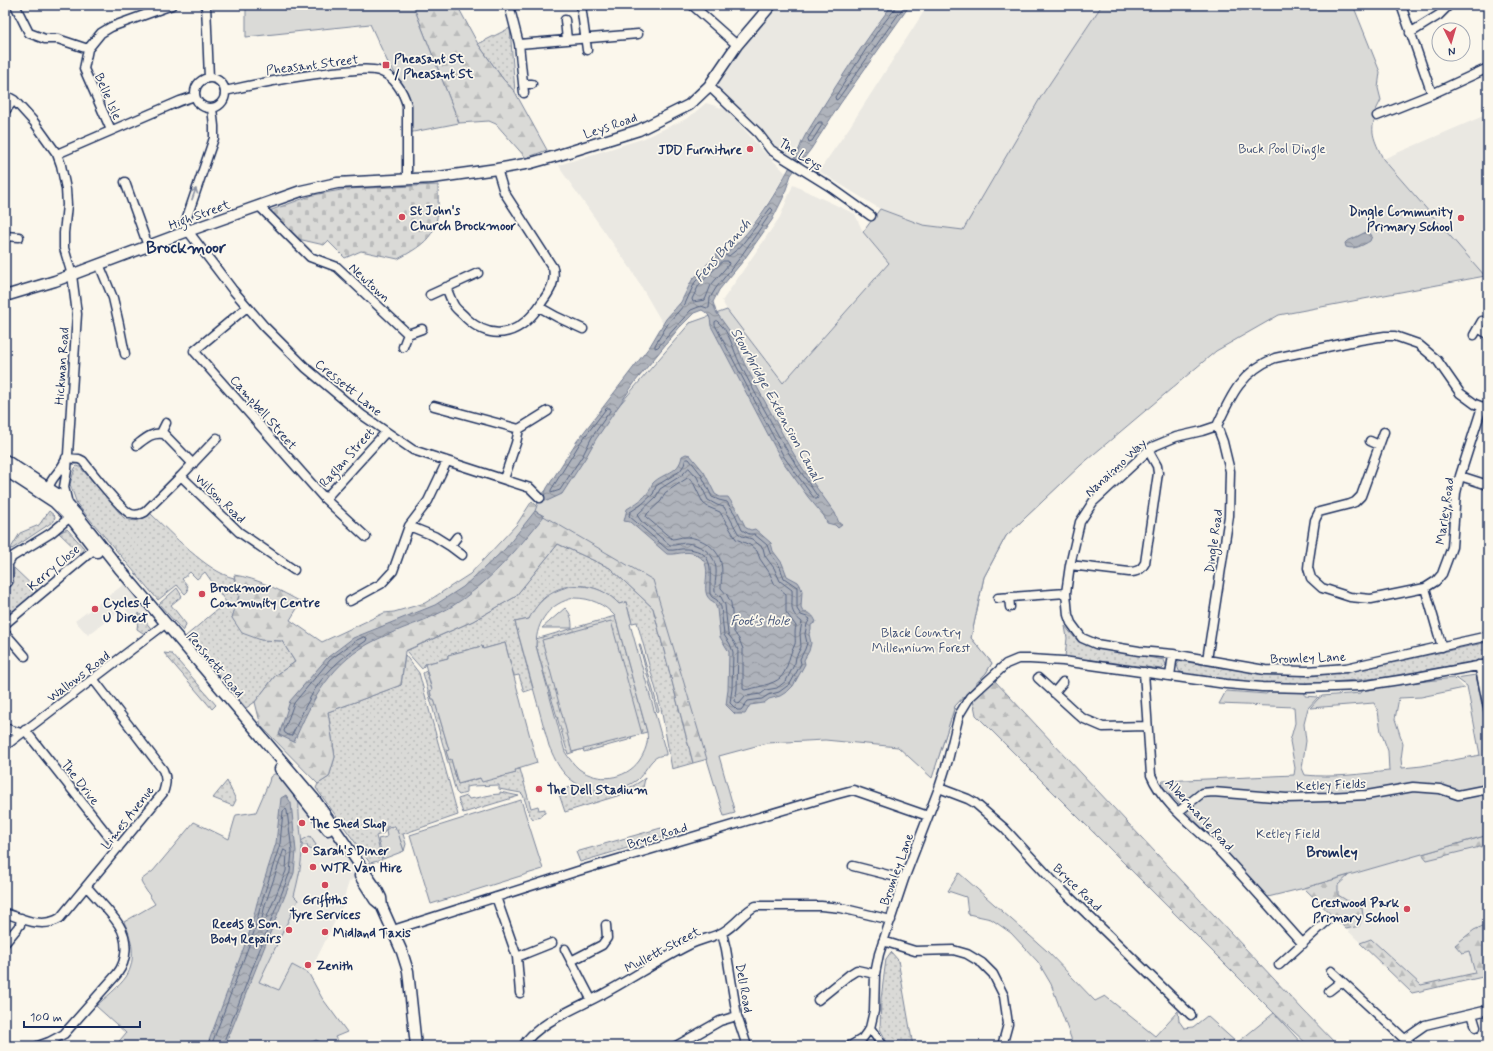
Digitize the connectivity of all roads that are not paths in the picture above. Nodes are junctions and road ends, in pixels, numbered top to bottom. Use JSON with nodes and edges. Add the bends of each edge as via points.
{"nodes":[{"id":1,"x":15,"y":5,"type":"edge"},
{"id":2,"x":172,"y":5,"type":"edge"},
{"id":3,"x":206,"y":5,"type":"edge"},
{"id":4,"x":509,"y":5,"type":"edge"},
{"id":5,"x":581,"y":5,"type":"edge"},
{"id":6,"x":692,"y":5,"type":"edge"},
{"id":7,"x":771,"y":5,"type":"edge"},
{"id":8,"x":1401,"y":5,"type":"edge"},
{"id":9,"x":1449,"y":5,"type":"edge"},
{"id":10,"x":565,"y":20,"type":"dead end"},
{"id":11,"x":1410,"y":33,"type":"junction"},
{"id":12,"x":638,"y":34,"type":"dead end"},
{"id":13,"x":586,"y":39,"type":"junction"},
{"id":14,"x":567,"y":40,"type":"junction"},
{"id":15,"x":519,"y":44,"type":"junction"},
{"id":16,"x":737,"y":45,"type":"junction"},
{"id":17,"x":88,"y":48,"type":"junction"},
{"id":18,"x":587,"y":50,"type":"dead end"},
{"id":19,"x":1488,"y":68,"type":"edge"},
{"id":20,"x":209,"y":78,"type":"junction"},
{"id":21,"x":709,"y":86,"type":"junction"},
{"id":22,"x":225,"y":91,"type":"junction"},
{"id":23,"x":524,"y":93,"type":"dead end"},
{"id":24,"x":1432,"y":94,"type":"junction"},
{"id":25,"x":5,"y":95,"type":"edge"},
{"id":26,"x":195,"y":96,"type":"junction"},
{"id":27,"x":14,"y":100,"type":"junction"},
{"id":28,"x":212,"y":108,"type":"junction"},
{"id":29,"x":5,"y":111,"type":"edge"},
{"id":30,"x":1377,"y":116,"type":"dead end"},
{"id":31,"x":112,"y":130,"type":"junction"},
{"id":32,"x":57,"y":154,"type":"junction"},
{"id":33,"x":497,"y":169,"type":"junction"},
{"id":34,"x":407,"y":179,"type":"junction"},
{"id":35,"x":125,"y":182,"type":"dead end"},
{"id":36,"x":259,"y":206,"type":"junction"},
{"id":37,"x":872,"y":216,"type":"dead end"},
{"id":38,"x":188,"y":231,"type":"junction"},
{"id":39,"x":5,"y":236,"type":"edge"},
{"id":40,"x":19,"y":237,"type":"dead end"},
{"id":41,"x":148,"y":246,"type":"junction"},
{"id":42,"x":99,"y":264,"type":"junction"},
{"id":43,"x":478,"y":273,"type":"dead end"},
{"id":44,"x":72,"y":275,"type":"junction"},
{"id":45,"x":446,"y":288,"type":"junction"},
{"id":46,"x":430,"y":295,"type":"dead end"},
{"id":47,"x":5,"y":296,"type":"edge"},
{"id":48,"x":247,"y":307,"type":"junction"},
{"id":49,"x":540,"y":307,"type":"junction"},
{"id":50,"x":1478,"y":328,"type":"dead end"},
{"id":51,"x":422,"y":329,"type":"dead end"},
{"id":52,"x":583,"y":329,"type":"dead end"},
{"id":53,"x":408,"y":334,"type":"junction"},
{"id":54,"x":1488,"y":334,"type":"edge"},
{"id":55,"x":404,"y":347,"type":"dead end"},
{"id":56,"x":124,"y":354,"type":"dead end"},
{"id":57,"x":434,"y":406,"type":"dead end"},
{"id":58,"x":1485,"y":408,"type":"edge"},
{"id":59,"x":548,"y":411,"type":"dead end"},
{"id":60,"x":166,"y":422,"type":"dead end"},
{"id":61,"x":1217,"y":426,"type":"junction"},
{"id":62,"x":519,"y":429,"type":"junction"},
{"id":63,"x":386,"y":432,"type":"junction"},
{"id":64,"x":1384,"y":432,"type":"dead end"},
{"id":65,"x":161,"y":433,"type":"junction"},
{"id":66,"x":217,"y":438,"type":"dead end"},
{"id":67,"x":1370,"y":441,"type":"dead end"},
{"id":68,"x":137,"y":445,"type":"dead end"},
{"id":69,"x":1379,"y":445,"type":"junction"},
{"id":70,"x":1148,"y":450,"type":"junction"},
{"id":71,"x":66,"y":458,"type":"junction"},
{"id":72,"x":5,"y":460,"type":"edge"},
{"id":73,"x":447,"y":461,"type":"junction"},
{"id":74,"x":193,"y":464,"type":"junction"},
{"id":75,"x":5,"y":470,"type":"edge"},
{"id":76,"x":56,"y":475,"type":"junction"},
{"id":77,"x":181,"y":476,"type":"junction"},
{"id":78,"x":1460,"y":476,"type":"junction"},
{"id":79,"x":33,"y":478,"type":"junction"},
{"id":80,"x":504,"y":479,"type":"junction"},
{"id":81,"x":64,"y":480,"type":"junction"},
{"id":82,"x":1488,"y":485,"type":"edge"},
{"id":83,"x":50,"y":491,"type":"junction"},
{"id":84,"x":37,"y":492,"type":"junction"},
{"id":85,"x":540,"y":498,"type":"dead end"},
{"id":86,"x":325,"y":499,"type":"junction"},
{"id":87,"x":54,"y":502,"type":"junction"},
{"id":88,"x":69,"y":507,"type":"junction"},
{"id":89,"x":73,"y":517,"type":"junction"},
{"id":90,"x":409,"y":526,"type":"junction"},
{"id":91,"x":366,"y":537,"type":"dead end"},
{"id":92,"x":457,"y":537,"type":"dead end"},
{"id":93,"x":97,"y":546,"type":"junction"},
{"id":94,"x":450,"y":546,"type":"junction"},
{"id":95,"x":462,"y":555,"type":"dead end"},
{"id":96,"x":1070,"y":565,"type":"junction"},
{"id":97,"x":294,"y":570,"type":"dead end"},
{"id":98,"x":8,"y":582,"type":"dead end"},
{"id":99,"x":1425,"y":588,"type":"junction"},
{"id":100,"x":1066,"y":593,"type":"junction"},
{"id":101,"x":1009,"y":597,"type":"junction"},
{"id":102,"x":998,"y":598,"type":"dead end"},
{"id":103,"x":350,"y":601,"type":"dead end"},
{"id":104,"x":1010,"y":607,"type":"dead end"},
{"id":105,"x":5,"y":624,"type":"edge"},
{"id":106,"x":163,"y":626,"type":"junction"},
{"id":107,"x":5,"y":633,"type":"edge"},
{"id":108,"x":1488,"y":636,"type":"edge"},
{"id":109,"x":1442,"y":647,"type":"junction"},
{"id":110,"x":1173,"y":654,"type":"junction"},
{"id":111,"x":25,"y":656,"type":"dead end"},
{"id":112,"x":1207,"y":660,"type":"junction"},
{"id":113,"x":1488,"y":664,"type":"edge"},
{"id":114,"x":1479,"y":665,"type":"junction"},
{"id":115,"x":1144,"y":672,"type":"junction"},
{"id":116,"x":1170,"y":676,"type":"junction"},
{"id":117,"x":1038,"y":678,"type":"dead end"},
{"id":118,"x":94,"y":680,"type":"junction"},
{"id":119,"x":1063,"y":682,"type":"dead end"},
{"id":120,"x":1054,"y":693,"type":"junction"},
{"id":121,"x":1488,"y":707,"type":"edge"},
{"id":122,"x":1147,"y":726,"type":"junction"},
{"id":123,"x":5,"y":728,"type":"edge"},
{"id":124,"x":23,"y":732,"type":"junction"},
{"id":125,"x":5,"y":746,"type":"edge"},
{"id":126,"x":939,"y":788,"type":"junction"},
{"id":127,"x":1488,"y":789,"type":"edge"},
{"id":128,"x":1178,"y":812,"type":"junction"},
{"id":129,"x":928,"y":816,"type":"junction"},
{"id":130,"x":118,"y":848,"type":"junction"},
{"id":131,"x":853,"y":866,"type":"dead end"},
{"id":132,"x":904,"y":879,"type":"junction"},
{"id":133,"x":87,"y":887,"type":"junction"},
{"id":134,"x":496,"y":897,"type":"junction"},
{"id":135,"x":5,"y":913,"type":"edge"},
{"id":136,"x":21,"y":918,"type":"junction"},
{"id":137,"x":891,"y":920,"type":"junction"},
{"id":138,"x":1328,"y":920,"type":"dead end"},
{"id":139,"x":606,"y":926,"type":"dead end"},
{"id":140,"x":393,"y":930,"type":"junction"},
{"id":141,"x":722,"y":933,"type":"junction"},
{"id":142,"x":884,"y":941,"type":"junction"},
{"id":143,"x":5,"y":943,"type":"edge"},
{"id":144,"x":552,"y":943,"type":"dead end"},
{"id":145,"x":1303,"y":944,"type":"junction"},
{"id":146,"x":565,"y":949,"type":"dead end"},
{"id":147,"x":517,"y":957,"type":"junction"},
{"id":148,"x":571,"y":961,"type":"junction"},
{"id":149,"x":1279,"y":965,"type":"dead end"},
{"id":150,"x":1331,"y":971,"type":"dead end"},
{"id":151,"x":875,"y":974,"type":"junction"},
{"id":152,"x":1342,"y":981,"type":"junction"},
{"id":153,"x":1329,"y":991,"type":"dead end"},
{"id":154,"x":520,"y":993,"type":"dead end"},
{"id":155,"x":591,"y":999,"type":"junction"},
{"id":156,"x":818,"y":1000,"type":"dead end"},
{"id":157,"x":1484,"y":1011,"type":"dead end"},
{"id":158,"x":1472,"y":1014,"type":"junction"},
{"id":159,"x":1191,"y":1015,"type":"dead end"},
{"id":160,"x":737,"y":1016,"type":"junction"},
{"id":161,"x":1476,"y":1027,"type":"dead end"},
{"id":162,"x":870,"y":1028,"type":"junction"},
{"id":163,"x":1405,"y":1038,"type":"junction"},
{"id":164,"x":38,"y":1046,"type":"edge"},
{"id":165,"x":416,"y":1046,"type":"edge"},
{"id":166,"x":523,"y":1046,"type":"edge"},
{"id":167,"x":676,"y":1046,"type":"edge"},
{"id":168,"x":747,"y":1046,"type":"edge"},
{"id":169,"x":850,"y":1046,"type":"edge"},
{"id":170,"x":884,"y":1046,"type":"edge"},
{"id":171,"x":1002,"y":1046,"type":"edge"},
{"id":172,"x":1412,"y":1046,"type":"edge"}],
"edges":[{"from":1,"to":17,"type":"street","via":[[29,33]]},
{"from":2,"to":17,"type":"street","via":[[111,27],[101,33]]},
{"from":3,"to":20,"type":"street"},
{"from":4,"to":15,"type":"street"},
{"from":5,"to":13,"type":"street"},
{"from":6,"to":16,"type":"street"},
{"from":7,"to":16,"type":"main road","name":"Leys Road"},
{"from":8,"to":11,"type":"street"},
{"from":9,"to":11,"type":"street","via":[[1439,15]]},
{"from":10,"to":14,"type":"street"},
{"from":11,"to":24,"type":"street"},
{"from":12,"to":13,"type":"street"},
{"from":13,"to":14,"type":"street"},
{"from":13,"to":18,"type":"street"},
{"from":14,"to":15,"type":"street"},
{"from":15,"to":23,"type":"street","via":[[528,84]]},
{"from":16,"to":21,"type":"main road","name":"Leys Road"},
{"from":17,"to":31,"type":"street","name":"Belle Isle","via":[[84,69]]},
{"from":19,"to":24,"type":"street"},
{"from":20,"to":22,"type":"street","via":[[221,82]]},
{"from":20,"to":26,"type":"street","via":[[198,84]]},
{"from":21,"to":33,"type":"main road","name":"Leys Road","via":[[689,105],[639,130],[531,163]]},
{"from":21,"to":37,"type":"street","name":"The Leys","via":[[758,132],[771,150]]},
{"from":22,"to":28,"type":"street","via":[[222,102]]},
{"from":22,"to":34,"type":"street","name":"Pheasant Street","via":[[274,80],[331,72],[366,70],[383,73],[399,87],[407,105]]},
{"from":24,"to":30,"type":"street"},
{"from":25,"to":27,"type":"street","name":"Hickman Road"},
{"from":26,"to":28,"type":"street","via":[[201,105]]},
{"from":26,"to":31,"type":"street"},
{"from":27,"to":29,"type":"street"},
{"from":27,"to":32,"type":"street","name":"Hickman Road"},
{"from":38,"to":28,"type":"street","one_way":true,"via":[[184,223],[214,138]]},
{"from":31,"to":32,"type":"street"},
{"from":32,"to":44,"type":"street","name":"Hickman Road","via":[[66,189],[64,248]]},
{"from":33,"to":34,"type":"main road","name":"Leys Road"},
{"from":33,"to":49,"type":"street","via":[[504,192],[553,268],[555,275],[551,289]]},
{"from":34,"to":36,"type":"main road","name":"High Street","via":[[337,183],[301,191]]},
{"from":35,"to":41,"type":"street"},
{"from":36,"to":38,"type":"main road","name":"High Street"},
{"from":36,"to":53,"type":"street","name":"Newtown","via":[[310,257],[337,267]]},
{"from":38,"to":41,"type":"main road","name":"High Street"},
{"from":38,"to":48,"type":"street","name":"Cressett Lane"},
{"from":39,"to":40,"type":"street"},
{"from":41,"to":42,"type":"main road","name":"High Street"},
{"from":42,"to":44,"type":"main road","name":"High Street"},
{"from":42,"to":56,"type":"street","via":[[112,298]]},
{"from":43,"to":45,"type":"street"},
{"from":44,"to":47,"type":"main road","name":"High Street"},
{"from":44,"to":71,"type":"street","name":"Hickman Road","via":[[76,322]]},
{"from":45,"to":46,"type":"street"},
{"from":45,"to":49,"type":"street","via":[[456,307],[472,323],[496,333],[522,325]]},
{"from":48,"to":63,"type":"street","name":"Cressett Lane","via":[[306,368]]},
{"from":48,"to":86,"type":"street","name":"Campbell Street","via":[[194,351]]},
{"from":49,"to":52,"type":"street"},
{"from":50,"to":54,"type":"street"},
{"from":51,"to":53,"type":"street"},
{"from":53,"to":55,"type":"street"},
{"from":57,"to":62,"type":"street"},
{"from":58,"to":61,"type":"street","via":[[1460,393],[1436,360],[1418,344],[1395,336],[1385,336],[1265,362],[1248,375],[1234,391]]},
{"from":58,"to":78,"type":"street","name":"Marley Road"},
{"from":59,"to":62,"type":"street"},
{"from":60,"to":65,"type":"street"},
{"from":61,"to":70,"type":"street","name":"Nanaimo Way","via":[[1176,437]]},
{"from":61,"to":112,"type":"street","name":"Dingle Road","via":[[1230,471],[1229,516]]},
{"from":62,"to":80,"type":"street"},
{"from":63,"to":73,"type":"street","name":"Cressett Lane","via":[[413,450]]},
{"from":63,"to":86,"type":"street","name":"Raglan Street"},
{"from":64,"to":69,"type":"street","name":"Marley Road"},
{"from":65,"to":68,"type":"street","via":[[150,435]]},
{"from":65,"to":74,"type":"street"},
{"from":66,"to":74,"type":"street"},
{"from":67,"to":69,"type":"street"},
{"from":69,"to":99,"type":"street","name":"Marley Road","via":[[1361,496],[1355,502],[1319,512],[1309,559],[1311,578],[1322,588],[1350,597],[1371,599]]},
{"from":70,"to":96,"type":"street","name":"Nanaimo Way","via":[[1092,502],[1080,522]]},
{"from":70,"to":96,"type":"street","via":[[1157,466],[1158,474],[1145,563],[1142,568],[1137,572],[1129,572]]},
{"from":71,"to":76,"type":"street","name":"Hickman Road","via":[[62,469]]},
{"from":71,"to":77,"type":"street","name":"Wilson Road","via":[[79,459],[83,462],[130,514],[139,515],[145,512]]},
{"from":71,"to":81,"type":"street","name":"Hickman Road","via":[[67,470]]},
{"from":72,"to":79,"type":"main road","name":"Pensnett Road"},
{"from":73,"to":80,"type":"street","name":"Cressett Lane"},
{"from":73,"to":90,"type":"street","via":[[428,502]]},
{"from":74,"to":77,"type":"street"},
{"from":75,"to":84,"type":"main road","name":"Pensnett Road"},
{"from":76,"to":79,"type":"street","via":[[46,480]]},
{"from":76,"to":83,"type":"street","name":"Hickman Road","via":[[49,486]]},
{"from":77,"to":97,"type":"street","name":"Wilson Road","via":[[239,532]]},
{"from":78,"to":82,"type":"street"},
{"from":78,"to":99,"type":"street","name":"Marley Road","via":[[1456,493],[1452,546],[1442,574]]},
{"from":79,"to":83,"type":"main road","name":"Pensnett Road"},
{"from":80,"to":85,"type":"street","name":"Cressett Lane","via":[[530,488]]},
{"from":81,"to":83,"type":"street","via":[[61,486]]},
{"from":81,"to":88,"type":"street","name":"Hickman Road"},
{"from":83,"to":84,"type":"street"},
{"from":83,"to":87,"type":"street"},
{"from":83,"to":88,"type":"main road","name":"Pensnett Road","via":[[60,496]]},
{"from":84,"to":87,"type":"main road","name":"Pensnett Road"},
{"from":86,"to":91,"type":"street","name":"Campbell Street"},
{"from":87,"to":89,"type":"main road","name":"Pensnett Road"},
{"from":88,"to":89,"type":"main road","name":"Pensnett Road"},
{"from":89,"to":93,"type":"main road","name":"Pensnett Road"},
{"from":89,"to":98,"type":"street","via":[[12,557],[8,564]]},
{"from":90,"to":94,"type":"street"},
{"from":90,"to":103,"type":"street","via":[[393,571],[381,584]]},
{"from":92,"to":94,"type":"street"},
{"from":93,"to":105,"type":"street","name":"Kerry Close"},
{"from":93,"to":106,"type":"main road","name":"Pensnett Road"},
{"from":93,"to":106,"type":"main road","name":"Pensnett Road","via":[[146,602]]},
{"from":94,"to":95,"type":"street"},
{"from":96,"to":100,"type":"street","name":"Nanaimo Way"},
{"from":99,"to":109,"type":"street"},
{"from":100,"to":101,"type":"street"},
{"from":100,"to":110,"type":"street","name":"Nanaimo Way","via":[[1068,615],[1082,638],[1096,644]]},
{"from":101,"to":102,"type":"street"},
{"from":101,"to":104,"type":"street"},
{"from":106,"to":118,"type":"street","name":"Wallows Road"},
{"from":106,"to":140,"type":"main road","name":"Pensnett Road","via":[[315,800],[377,890]]},
{"from":107,"to":111,"type":"street"},
{"from":108,"to":109,"type":"street","name":"Bromley Lane"},
{"from":109,"to":112,"type":"street","name":"Bromley Lane","via":[[1346,668],[1307,671],[1265,670]]},
{"from":110,"to":112,"type":"street","name":"Bromley Lane"},
{"from":110,"to":116,"type":"street"},
{"from":113,"to":114,"type":"street"},
{"from":114,"to":116,"type":"street","via":[[1360,686],[1327,688],[1262,687]]},
{"from":114,"to":121,"type":"street"},
{"from":115,"to":116,"type":"street"},
{"from":115,"to":122,"type":"street","name":"Albermarle Road"},
{"from":115,"to":126,"type":"street","name":"Bromley Lane","via":[[1063,661],[1011,661],[970,697],[959,715]]},
{"from":117,"to":120,"type":"street"},
{"from":118,"to":124,"type":"street","name":"Wallows Road"},
{"from":118,"to":130,"type":"street","name":"Limes Avenue","via":[[166,777],[163,793]]},
{"from":119,"to":120,"type":"street"},
{"from":120,"to":122,"type":"street","via":[[1082,718],[1104,726]]},
{"from":122,"to":128,"type":"street","name":"Albermarle Road","via":[[1151,775],[1156,786]]},
{"from":123,"to":124,"type":"street"},
{"from":124,"to":125,"type":"street","name":"Wallows Road"},
{"from":124,"to":130,"type":"street","name":"The Drive"},
{"from":126,"to":129,"type":"street","name":"Bromley Lane"},
{"from":126,"to":159,"type":"street","name":"Bryce Road","via":[[975,803],[1004,828],[1052,880]]},
{"from":127,"to":128,"type":"street","name":"Ketley Fields","via":[[1458,796],[1440,789],[1413,787],[1367,795],[1286,798],[1214,792],[1202,793]]},
{"from":128,"to":145,"type":"street","name":"Albermarle Road","via":[[1221,853]]},
{"from":129,"to":132,"type":"street","name":"Bromley Lane"},
{"from":129,"to":134,"type":"street","name":"Bryce Road","via":[[853,790]]},
{"from":130,"to":133,"type":"street","name":"Limes Avenue"},
{"from":131,"to":132,"type":"street"},
{"from":132,"to":137,"type":"street","name":"Bromley Lane"},
{"from":133,"to":136,"type":"street","name":"Limes Avenue","via":[[54,922],[36,923]]},
{"from":133,"to":164,"type":"street","via":[[119,925],[125,941],[122,966],[64,1034]]},
{"from":134,"to":140,"type":"street","name":"Bryce Road"},
{"from":134,"to":147,"type":"street"},
{"from":135,"to":136,"type":"street","name":"Limes Avenue"},
{"from":136,"to":143,"type":"street","via":[[20,925]]},
{"from":137,"to":141,"type":"street","name":"Mullett Street","via":[[841,908],[762,905],[749,909]]},
{"from":137,"to":142,"type":"street","name":"Bromley Lane"},
{"from":138,"to":145,"type":"street"},
{"from":139,"to":148,"type":"street","via":[[607,938],[602,945]]},
{"from":140,"to":165,"type":"main road","name":"Pensnett Road","via":[[408,971]]},
{"from":141,"to":155,"type":"street","name":"Mullett Street","via":[[690,944]]},
{"from":141,"to":160,"type":"street","name":"Dell Road"},
{"from":142,"to":151,"type":"street","name":"Bromley Lane"},
{"from":142,"to":171,"type":"street","via":[[915,951],[953,950],[967,954],[982,963],[993,974],[1004,996],[1008,1024]]},
{"from":144,"to":147,"type":"street"},
{"from":145,"to":149,"type":"street"},
{"from":146,"to":148,"type":"street"},
{"from":147,"to":154,"type":"street"},
{"from":148,"to":155,"type":"street"},
{"from":150,"to":152,"type":"street"},
{"from":151,"to":156,"type":"street","via":[[857,970]]},
{"from":151,"to":162,"type":"street","name":"Bromley Lane","via":[[874,1012]]},
{"from":152,"to":153,"type":"street"},
{"from":152,"to":163,"type":"street"},
{"from":155,"to":166,"type":"street","name":"Mullett Street","via":[[545,1025]]},
{"from":157,"to":158,"type":"street"},
{"from":158,"to":161,"type":"street"},
{"from":158,"to":163,"type":"street","via":[[1425,1025]]},
{"from":160,"to":167,"type":"street","via":[[720,1020]]},
{"from":160,"to":168,"type":"street","name":"Dell Road"},
{"from":162,"to":169,"type":"street","via":[[862,1039]]},
{"from":162,"to":170,"type":"street"},
{"from":163,"to":172,"type":"street"}]}
